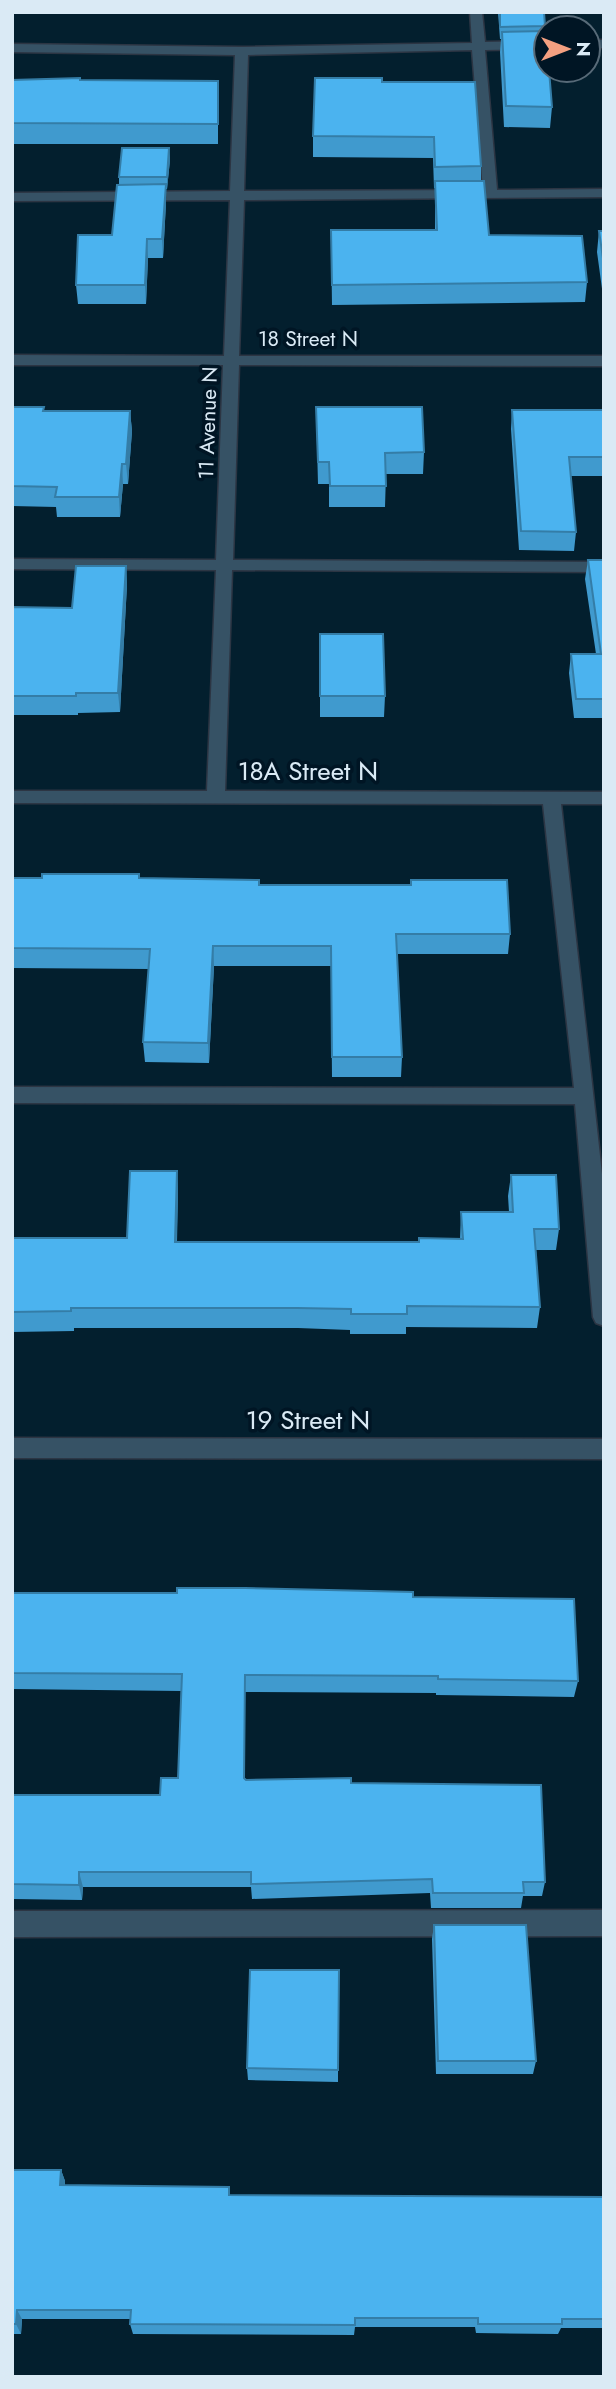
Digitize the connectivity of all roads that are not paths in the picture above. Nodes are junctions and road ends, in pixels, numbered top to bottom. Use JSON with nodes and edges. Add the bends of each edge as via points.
{"nodes":[{"id":1,"x":476,"y":12,"type":"edge"},
{"id":2,"x":532,"y":45,"type":"edge"},
{"id":3,"x":478,"y":46,"type":"junction"},
{"id":4,"x":12,"y":48,"type":"edge"},
{"id":5,"x":242,"y":51,"type":"junction"},
{"id":6,"x":490,"y":193,"type":"junction"},
{"id":7,"x":604,"y":194,"type":"edge"},
{"id":8,"x":12,"y":197,"type":"edge"},
{"id":9,"x":237,"y":197,"type":"junction"},
{"id":10,"x":12,"y":360,"type":"edge"},
{"id":11,"x":231,"y":360,"type":"junction"},
{"id":12,"x":604,"y":360,"type":"edge"},
{"id":13,"x":12,"y":564,"type":"edge"},
{"id":14,"x":224,"y":565,"type":"junction"},
{"id":15,"x":604,"y":567,"type":"edge"},
{"id":16,"x":12,"y":797,"type":"edge"},
{"id":17,"x":216,"y":797,"type":"junction"},
{"id":18,"x":551,"y":797,"type":"junction"},
{"id":19,"x":604,"y":798,"type":"edge"},
{"id":20,"x":12,"y":1095,"type":"edge"},
{"id":21,"x":585,"y":1096,"type":"junction"},
{"id":22,"x":604,"y":1317,"type":"edge"},
{"id":23,"x":12,"y":1448,"type":"edge"},
{"id":24,"x":604,"y":1449,"type":"edge"},
{"id":25,"x":604,"y":1923,"type":"edge"},
{"id":26,"x":12,"y":1924,"type":"edge"}],
"edges":[{"from":1,"to":3,"type":"street"},
{"from":2,"to":3,"type":"street"},
{"from":3,"to":5,"type":"street"},
{"from":3,"to":6,"type":"street"},
{"from":4,"to":5,"type":"street"},
{"from":5,"to":9,"type":"street","name":"11 Avenue N"},
{"from":6,"to":7,"type":"street"},
{"from":6,"to":9,"type":"street"},
{"from":8,"to":9,"type":"street"},
{"from":9,"to":11,"type":"street","name":"11 Avenue N"},
{"from":10,"to":11,"type":"street","name":"18 Street N"},
{"from":11,"to":12,"type":"street","name":"18 Street N"},
{"from":11,"to":14,"type":"street","name":"11 Avenue N"},
{"from":13,"to":14,"type":"street"},
{"from":14,"to":15,"type":"street"},
{"from":14,"to":17,"type":"street","name":"11 Avenue N"},
{"from":16,"to":17,"type":"street","name":"18A Street N"},
{"from":17,"to":18,"type":"street","name":"18A Street N"},
{"from":18,"to":19,"type":"street","name":"18A Street N"},
{"from":18,"to":21,"type":"street"},
{"from":20,"to":21,"type":"street"},
{"from":21,"to":22,"type":"street"},
{"from":23,"to":24,"type":"street","name":"19 Street N"},
{"from":25,"to":26,"type":"street"}]}
